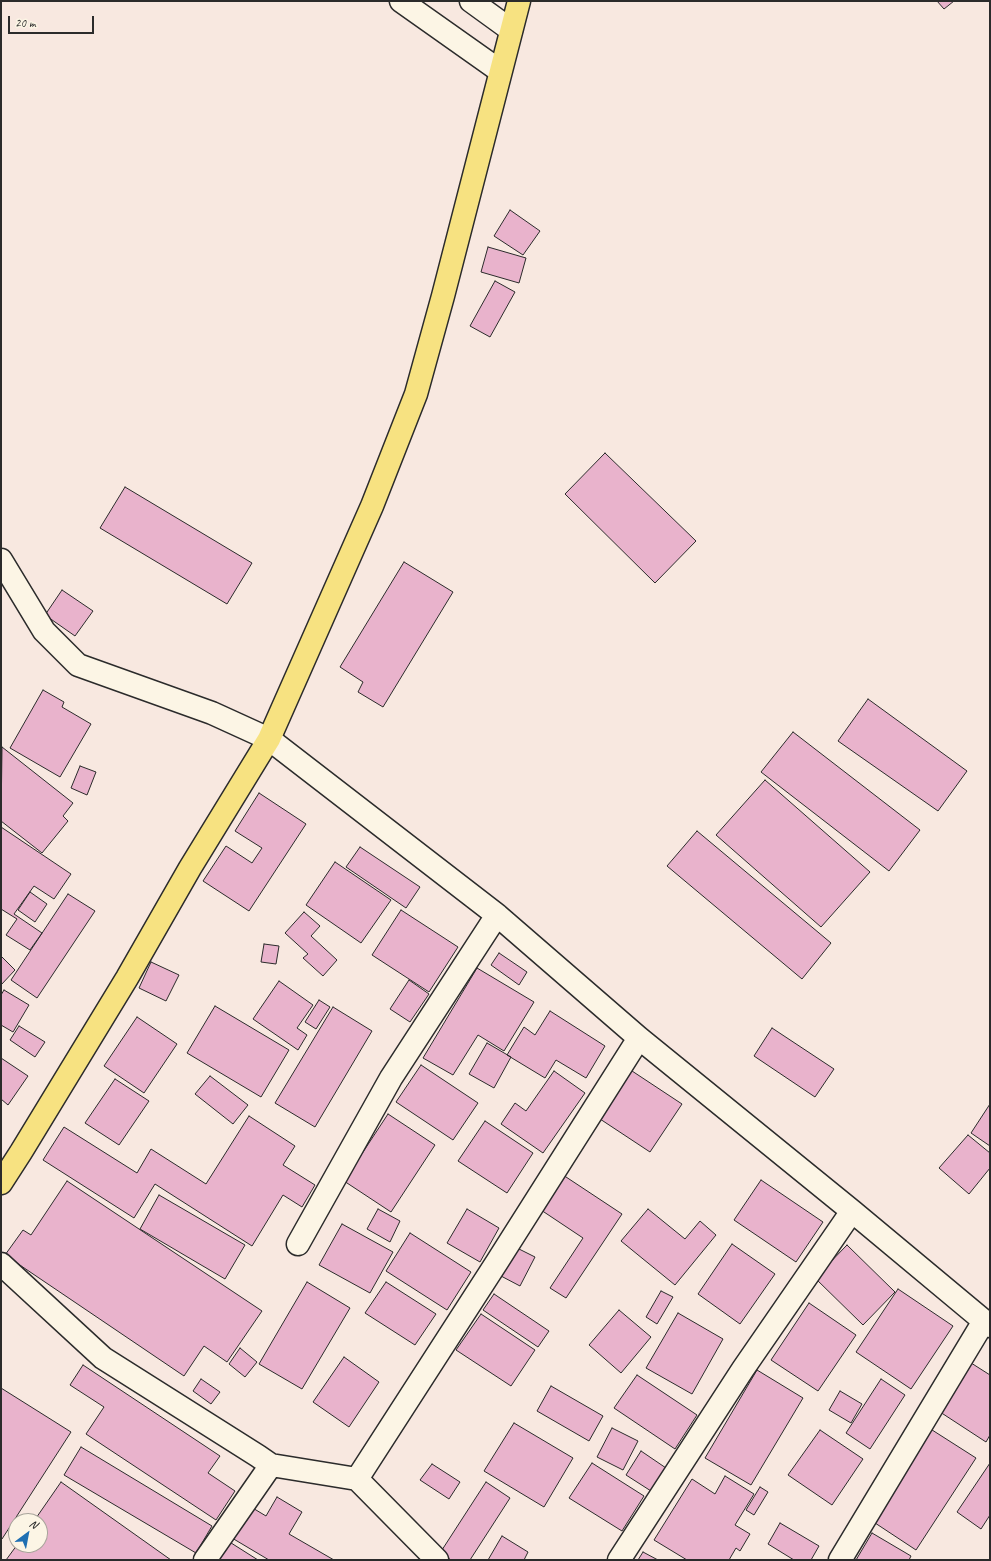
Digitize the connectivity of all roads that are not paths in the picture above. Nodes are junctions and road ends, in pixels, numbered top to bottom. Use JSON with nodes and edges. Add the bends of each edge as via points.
{"nodes":[{"id":1,"x":402,"y":1,"type":"edge"},
{"id":2,"x":471,"y":1,"type":"edge"},
{"id":3,"x":519,"y":1,"type":"edge"},
{"id":4,"x":511,"y":30,"type":"junction"},
{"id":5,"x":500,"y":72,"type":"junction"},
{"id":6,"x":1,"y":560,"type":"edge"},
{"id":7,"x":269,"y":739,"type":"junction"},
{"id":8,"x":497,"y":915,"type":"junction"},
{"id":9,"x":639,"y":1038,"type":"junction"},
{"id":10,"x":1,"y":1183,"type":"edge"},
{"id":11,"x":852,"y":1211,"type":"junction"},
{"id":12,"x":298,"y":1244,"type":"dead end"},
{"id":13,"x":1,"y":1264,"type":"edge"},
{"id":14,"x":987,"y":1324,"type":"edge"},
{"id":15,"x":271,"y":1465,"type":"junction"},
{"id":16,"x":357,"y":1479,"type":"junction"},
{"id":17,"x":205,"y":1560,"type":"edge"},
{"id":18,"x":437,"y":1560,"type":"edge"},
{"id":19,"x":619,"y":1560,"type":"edge"},
{"id":20,"x":840,"y":1560,"type":"edge"}],
"edges":[{"from":1,"to":5,"type":"street"},
{"from":2,"to":4,"type":"street"},
{"from":3,"to":4,"type":"main road"},
{"from":4,"to":5,"type":"main road"},
{"from":5,"to":7,"type":"main road","via":[[416,394],[372,506]]},
{"from":6,"to":7,"type":"street","via":[[44,631],[78,665],[212,713]]},
{"from":7,"to":8,"type":"street"},
{"from":7,"to":10,"type":"main road"},
{"from":8,"to":9,"type":"street"},
{"from":8,"to":12,"type":"street","via":[[391,1078]]},
{"from":9,"to":11,"type":"street"},
{"from":9,"to":16,"type":"street"},
{"from":11,"to":14,"type":"street"},
{"from":11,"to":19,"type":"street","via":[[743,1369]]},
{"from":13,"to":15,"type":"street","via":[[103,1358]]},
{"from":14,"to":20,"type":"street"},
{"from":15,"to":16,"type":"street"},
{"from":15,"to":17,"type":"street"},
{"from":16,"to":18,"type":"street"}]}
